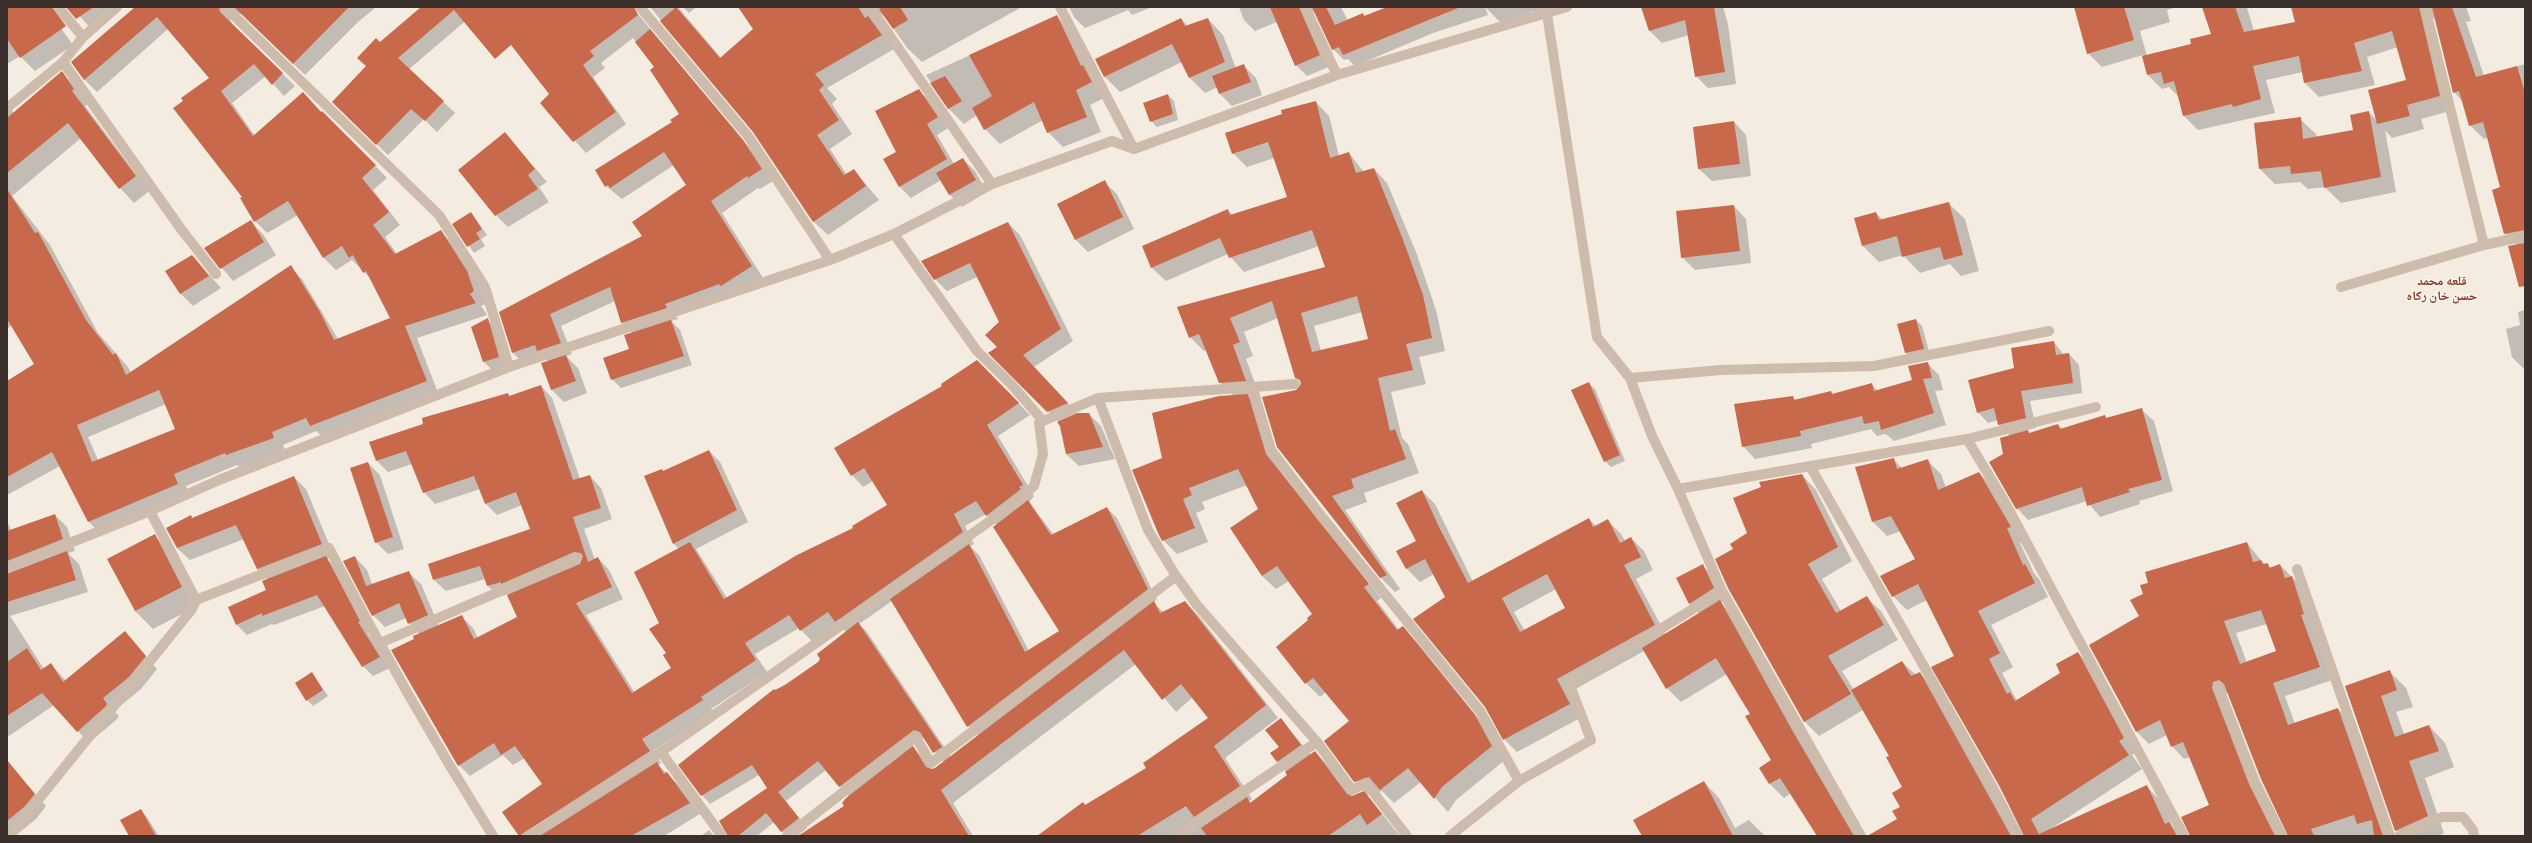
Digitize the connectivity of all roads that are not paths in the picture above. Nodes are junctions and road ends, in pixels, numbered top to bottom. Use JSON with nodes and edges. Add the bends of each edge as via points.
{"nodes":[{"id":1,"x":58,"y":7,"type":"edge"},
{"id":2,"x":117,"y":7,"type":"edge"},
{"id":3,"x":226,"y":7,"type":"edge"},
{"id":4,"x":640,"y":7,"type":"edge"},
{"id":5,"x":870,"y":7,"type":"edge"},
{"id":6,"x":1060,"y":7,"type":"edge"},
{"id":7,"x":1305,"y":7,"type":"edge"},
{"id":8,"x":1567,"y":7,"type":"edge"},
{"id":9,"x":2425,"y":7,"type":"edge"},
{"id":10,"x":1547,"y":14,"type":"junction"},
{"id":11,"x":83,"y":38,"type":"junction"},
{"id":12,"x":63,"y":62,"type":"junction"},
{"id":13,"x":1337,"y":75,"type":"junction"},
{"id":14,"x":7,"y":108,"type":"edge"},
{"id":15,"x":1134,"y":149,"type":"junction"},
{"id":16,"x":992,"y":184,"type":"junction"},
{"id":17,"x":894,"y":234,"type":"junction"},
{"id":18,"x":2525,"y":236,"type":"edge"},
{"id":19,"x":2484,"y":245,"type":"junction"},
{"id":20,"x":830,"y":260,"type":"junction"},
{"id":21,"x":216,"y":274,"type":"dead end"},
{"id":22,"x":2341,"y":287,"type":"dead end"},
{"id":23,"x":2049,"y":330,"type":"dead end"},
{"id":24,"x":509,"y":367,"type":"junction"},
{"id":25,"x":1630,"y":378,"type":"junction"},
{"id":26,"x":1295,"y":384,"type":"dead end"},
{"id":27,"x":1253,"y":389,"type":"junction"},
{"id":28,"x":1098,"y":398,"type":"junction"},
{"id":29,"x":2096,"y":407,"type":"dead end"},
{"id":30,"x":1043,"y":421,"type":"junction"},
{"id":31,"x":1967,"y":439,"type":"junction"},
{"id":32,"x":1810,"y":466,"type":"junction"},
{"id":33,"x":1678,"y":488,"type":"junction"},
{"id":34,"x":150,"y":511,"type":"junction"},
{"id":35,"x":577,"y":558,"type":"dead end"},
{"id":36,"x":7,"y":568,"type":"edge"},
{"id":37,"x":2297,"y":569,"type":"dead end"},
{"id":38,"x":1176,"y":576,"type":"junction"},
{"id":39,"x":1722,"y":591,"type":"junction"},
{"id":40,"x":196,"y":600,"type":"junction"},
{"id":41,"x":378,"y":644,"type":"junction"},
{"id":42,"x":2218,"y":686,"type":"dead end"},
{"id":43,"x":1317,"y":742,"type":"junction"},
{"id":44,"x":661,"y":752,"type":"junction"},
{"id":45,"x":1519,"y":782,"type":"junction"},
{"id":46,"x":794,"y":834,"type":"edge"},
{"id":47,"x":9,"y":836,"type":"edge"},
{"id":48,"x":493,"y":836,"type":"edge"},
{"id":49,"x":528,"y":836,"type":"edge"},
{"id":50,"x":722,"y":836,"type":"edge"},
{"id":51,"x":1178,"y":836,"type":"edge"},
{"id":52,"x":1407,"y":836,"type":"edge"},
{"id":53,"x":1450,"y":836,"type":"edge"},
{"id":54,"x":1861,"y":836,"type":"edge"},
{"id":55,"x":2018,"y":836,"type":"edge"},
{"id":56,"x":2184,"y":836,"type":"edge"},
{"id":57,"x":2282,"y":836,"type":"edge"},
{"id":58,"x":2390,"y":836,"type":"edge"},
{"id":59,"x":2399,"y":836,"type":"edge"},
{"id":60,"x":2474,"y":836,"type":"edge"}],
"edges":[{"from":1,"to":11,"type":"street"},
{"from":2,"to":11,"type":"street"},
{"from":3,"to":24,"type":"street","via":[[439,215],[484,287]]},
{"from":4,"to":20,"type":"street","via":[[748,136]]},
{"from":5,"to":16,"type":"street"},
{"from":6,"to":15,"type":"street"},
{"from":7,"to":13,"type":"street"},
{"from":8,"to":10,"type":"street"},
{"from":9,"to":19,"type":"street"},
{"from":10,"to":13,"type":"street"},
{"from":10,"to":25,"type":"street","via":[[1597,337]]},
{"from":11,"to":12,"type":"street"},
{"from":12,"to":14,"type":"street"},
{"from":12,"to":21,"type":"street","via":[[181,229]]},
{"from":13,"to":15,"type":"street"},
{"from":15,"to":16,"type":"street","via":[[1112,141]]},
{"from":16,"to":17,"type":"street"},
{"from":17,"to":20,"type":"street"},
{"from":17,"to":30,"type":"street","via":[[977,351]]},
{"from":18,"to":19,"type":"street"},
{"from":19,"to":22,"type":"street"},
{"from":20,"to":24,"type":"street"},
{"from":23,"to":25,"type":"street","via":[[1874,366],[1721,370]]},
{"from":24,"to":34,"type":"street","via":[[219,480]]},
{"from":25,"to":33,"type":"street","via":[[1652,436]]},
{"from":26,"to":27,"type":"street"},
{"from":27,"to":28,"type":"street"},
{"from":27,"to":45,"type":"street","via":[[1271,450],[1322,517],[1480,711]]},
{"from":28,"to":30,"type":"street"},
{"from":28,"to":38,"type":"street","via":[[1148,530]]},
{"from":29,"to":31,"type":"street"},
{"from":30,"to":44,"type":"street","via":[[1039,423],[1043,454],[1034,486]]},
{"from":31,"to":32,"type":"street"},
{"from":31,"to":56,"type":"street","via":[[2009,510]]},
{"from":32,"to":33,"type":"street"},
{"from":32,"to":55,"type":"street"},
{"from":33,"to":39,"type":"street"},
{"from":34,"to":36,"type":"street"},
{"from":34,"to":40,"type":"street"},
{"from":35,"to":41,"type":"street"},
{"from":37,"to":58,"type":"street"},
{"from":38,"to":43,"type":"street","via":[[1197,605]]},
{"from":38,"to":46,"type":"street","via":[[931,763],[915,736]]},
{"from":39,"to":45,"type":"street","via":[[1568,683],[1591,740]]},
{"from":39,"to":54,"type":"street"},
{"from":40,"to":41,"type":"street","via":[[329,548]]},
{"from":40,"to":47,"type":"street","via":[[192,609]]},
{"from":41,"to":48,"type":"street"},
{"from":42,"to":57,"type":"street","via":[[2255,782]]},
{"from":43,"to":51,"type":"street"},
{"from":43,"to":52,"type":"street","via":[[1352,790],[1366,783]]},
{"from":44,"to":49,"type":"street"},
{"from":44,"to":50,"type":"street"},
{"from":45,"to":53,"type":"street"},
{"from":59,"to":60,"type":"street","via":[[2442,817],[2463,817],[2473,830]]}]}
